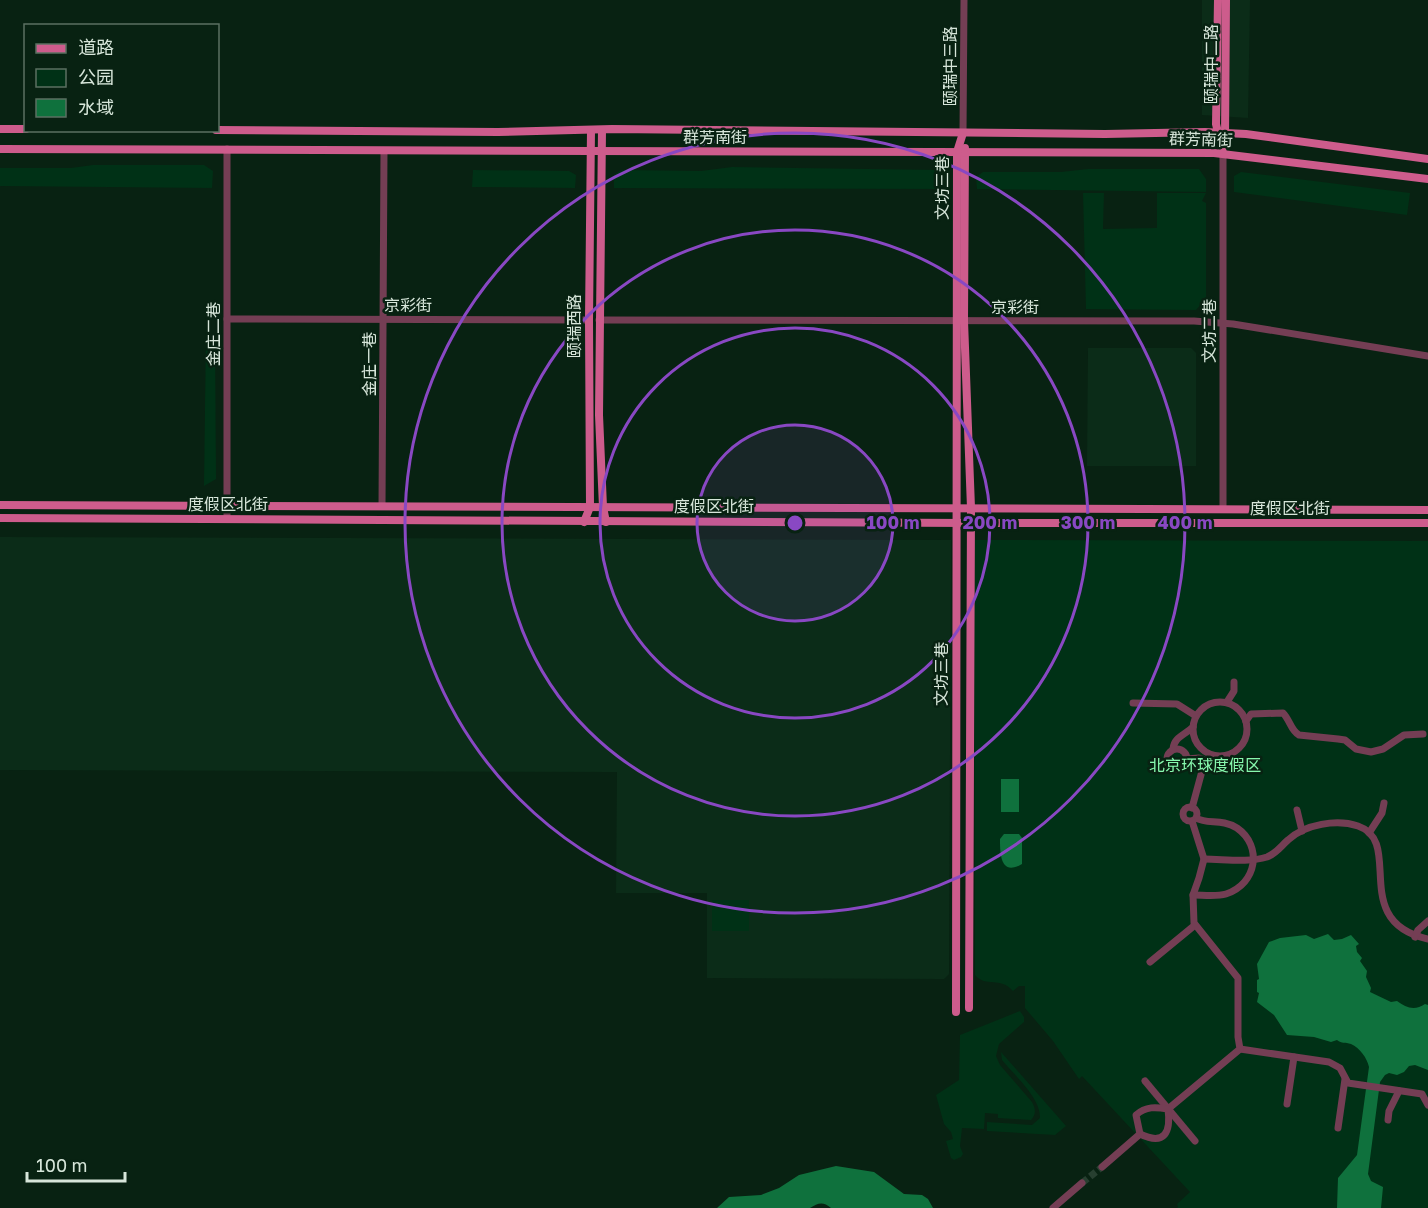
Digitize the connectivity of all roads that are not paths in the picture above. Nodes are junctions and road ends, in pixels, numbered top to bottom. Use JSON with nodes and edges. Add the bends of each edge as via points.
{"nodes":[{"id":1,"x":964,"y":0,"type":"edge"},
{"id":2,"x":1218,"y":0,"type":"edge"},
{"id":3,"x":1226,"y":0,"type":"edge"},
{"id":4,"x":0,"y":129,"type":"edge"},
{"id":5,"x":24,"y":129,"type":"edge"},
{"id":6,"x":219,"y":130,"type":"edge"},
{"id":7,"x":591,"y":130,"type":"junction"},
{"id":8,"x":602,"y":130,"type":"junction"},
{"id":9,"x":963,"y":133,"type":"junction"},
{"id":10,"x":1222,"y":133,"type":"junction"},
{"id":11,"x":0,"y":149,"type":"edge"},
{"id":12,"x":227,"y":149,"type":"junction"},
{"id":13,"x":384,"y":151,"type":"junction"},
{"id":14,"x":591,"y":152,"type":"junction"},
{"id":15,"x":601,"y":152,"type":"junction"},
{"id":16,"x":961,"y":153,"type":"junction"},
{"id":17,"x":1223,"y":153,"type":"junction"},
{"id":18,"x":1428,"y":159,"type":"edge"},
{"id":19,"x":1428,"y":179,"type":"edge"},
{"id":20,"x":383,"y":318,"type":"junction"},
{"id":21,"x":227,"y":320,"type":"junction"},
{"id":22,"x":589,"y":320,"type":"junction"},
{"id":23,"x":599,"y":320,"type":"junction"},
{"id":24,"x":961,"y":321,"type":"junction"},
{"id":25,"x":1223,"y":323,"type":"junction"},
{"id":26,"x":1428,"y":356,"type":"edge"},
{"id":27,"x":0,"y":505,"type":"edge"},
{"id":28,"x":195,"y":506,"type":"junction"},
{"id":29,"x":227,"y":506,"type":"junction"},
{"id":30,"x":258,"y":506,"type":"junction"},
{"id":31,"x":382,"y":506,"type":"junction"},
{"id":32,"x":590,"y":507,"type":"junction"},
{"id":33,"x":603,"y":507,"type":"junction"},
{"id":34,"x":971,"y":508,"type":"junction"},
{"id":35,"x":956,"y":509,"type":"junction"},
{"id":36,"x":1223,"y":509,"type":"junction"},
{"id":37,"x":1428,"y":510,"type":"edge"},
{"id":38,"x":0,"y":518,"type":"edge"},
{"id":39,"x":194,"y":519,"type":"junction"},
{"id":40,"x":227,"y":519,"type":"junction"},
{"id":41,"x":258,"y":519,"type":"junction"},
{"id":42,"x":585,"y":522,"type":"junction"},
{"id":43,"x":606,"y":522,"type":"junction"},
{"id":44,"x":957,"y":523,"type":"junction"},
{"id":45,"x":1428,"y":523,"type":"edge"},
{"id":46,"x":970,"y":524,"type":"junction"},
{"id":47,"x":1233,"y":682,"type":"dead end"},
{"id":48,"x":1227,"y":702,"type":"junction"},
{"id":49,"x":1133,"y":703,"type":"dead end"},
{"id":50,"x":1196,"y":716,"type":"junction"},
{"id":51,"x":1246,"y":721,"type":"junction"},
{"id":52,"x":1193,"y":728,"type":"junction"},
{"id":53,"x":1423,"y":734,"type":"dead end"},
{"id":54,"x":1173,"y":749,"type":"junction"},
{"id":55,"x":1206,"y":757,"type":"junction"},
{"id":56,"x":1187,"y":759,"type":"junction"},
{"id":57,"x":1384,"y":803,"type":"dead end"},
{"id":58,"x":1192,"y":807,"type":"junction"},
{"id":59,"x":1298,"y":810,"type":"dead end"},
{"id":60,"x":1194,"y":820,"type":"junction"},
{"id":61,"x":1302,"y":831,"type":"junction"},
{"id":62,"x":1369,"y":833,"type":"junction"},
{"id":63,"x":1204,"y":859,"type":"junction"},
{"id":64,"x":1254,"y":860,"type":"junction"},
{"id":65,"x":1193,"y":895,"type":"junction"},
{"id":66,"x":1428,"y":921,"type":"edge"},
{"id":67,"x":1195,"y":925,"type":"junction"},
{"id":68,"x":1415,"y":937,"type":"junction"},
{"id":69,"x":1428,"y":939,"type":"edge"},
{"id":70,"x":1150,"y":962,"type":"dead end"},
{"id":71,"x":969,"y":1008,"type":"dead end"},
{"id":72,"x":956,"y":1012,"type":"dead end"},
{"id":73,"x":1240,"y":1049,"type":"junction"},
{"id":74,"x":1294,"y":1057,"type":"junction"},
{"id":75,"x":1345,"y":1079,"type":"junction"},
{"id":76,"x":1144,"y":1081,"type":"dead end"},
{"id":77,"x":1399,"y":1091,"type":"junction"},
{"id":78,"x":1425,"y":1093,"type":"edge"},
{"id":79,"x":1287,"y":1104,"type":"dead end"},
{"id":80,"x":1428,"y":1105,"type":"edge"},
{"id":81,"x":1168,"y":1109,"type":"junction"},
{"id":82,"x":1388,"y":1120,"type":"dead end"},
{"id":83,"x":1338,"y":1128,"type":"dead end"},
{"id":84,"x":1140,"y":1134,"type":"junction"},
{"id":85,"x":1195,"y":1141,"type":"dead end"},
{"id":86,"x":1102,"y":1167,"type":"tunnel mouth"},
{"id":87,"x":1082,"y":1183,"type":"tunnel mouth"},
{"id":88,"x":1053,"y":1208,"type":"edge"}],
"edges":[{"from":1,"to":9,"type":"street","name":"颐瑞中三路"},
{"from":2,"to":10,"type":"main road","name":"颐瑞中二路"},
{"from":3,"to":10,"type":"main road","name":"颐瑞中二路"},
{"from":4,"to":5,"type":"main road"},
{"from":6,"to":7,"type":"main road","name":"群芳南街"},
{"from":7,"to":8,"type":"main road","name":"群芳南街"},
{"from":7,"to":14,"type":"main road","name":"颐瑞西路"},
{"from":8,"to":9,"type":"main road","name":"群芳南街"},
{"from":8,"to":15,"type":"main road","name":"颐瑞西路"},
{"from":9,"to":10,"type":"main road","name":"群芳南街"},
{"from":9,"to":16,"type":"main road","name":"文坊三巷"},
{"from":10,"to":17,"type":"main road","name":"颐瑞中二路"},
{"from":10,"to":18,"type":"main road","name":"群芳南街"},
{"from":11,"to":12,"type":"main road","name":"群芳南街"},
{"from":12,"to":13,"type":"main road","name":"群芳南街"},
{"from":12,"to":21,"type":"street","name":"金庄二巷"},
{"from":13,"to":14,"type":"main road","name":"群芳南街"},
{"from":13,"to":20,"type":"street","name":"金庄一巷"},
{"from":14,"to":15,"type":"main road","name":"群芳南街"},
{"from":14,"to":22,"type":"main road","name":"颐瑞西路"},
{"from":15,"to":16,"type":"main road","name":"群芳南街"},
{"from":15,"to":23,"type":"main road","name":"颐瑞西路"},
{"from":16,"to":17,"type":"main road","name":"群芳南街"},
{"from":16,"to":24,"type":"main road","name":"文坊三巷"},
{"from":17,"to":19,"type":"main road","name":"群芳南街"},
{"from":17,"to":25,"type":"street","name":"文坊二巷"},
{"from":20,"to":21,"type":"street","name":"京彩街"},
{"from":20,"to":22,"type":"street","name":"京彩街"},
{"from":20,"to":31,"type":"street","name":"金庄一巷"},
{"from":21,"to":29,"type":"street","name":"金庄二巷"},
{"from":22,"to":32,"type":"main road","name":"颐瑞西路"},
{"from":23,"to":24,"type":"street","name":"京彩街"},
{"from":23,"to":33,"type":"main road","name":"颐瑞西路"},
{"from":24,"to":25,"type":"street","name":"京彩街"},
{"from":24,"to":34,"type":"main road","name":"文坊三巷"},
{"from":24,"to":35,"type":"main road","name":"文坊三巷"},
{"from":25,"to":26,"type":"street","name":"京彩街"},
{"from":25,"to":36,"type":"street","name":"文坊二巷"},
{"from":27,"to":28,"type":"main road","name":"度假区北街"},
{"from":28,"to":29,"type":"main road","name":"度假区北街"},
{"from":28,"to":39,"type":"main road"},
{"from":29,"to":30,"type":"main road","name":"度假区北街"},
{"from":29,"to":40,"type":"street","name":"金庄二巷"},
{"from":30,"to":31,"type":"main road","name":"度假区北街"},
{"from":30,"to":41,"type":"main road"},
{"from":31,"to":32,"type":"main road","name":"度假区北街"},
{"from":32,"to":33,"type":"main road","name":"度假区北街"},
{"from":32,"to":42,"type":"main road","name":"颐瑞西路"},
{"from":33,"to":35,"type":"main road","name":"度假区北街"},
{"from":33,"to":43,"type":"main road","name":"颐瑞西路"},
{"from":34,"to":35,"type":"main road","name":"度假区北街"},
{"from":34,"to":36,"type":"main road","name":"度假区北街"},
{"from":34,"to":46,"type":"main road","name":"文坊三巷"},
{"from":35,"to":44,"type":"main road","name":"文坊三巷"},
{"from":36,"to":37,"type":"main road","name":"度假区北街"},
{"from":38,"to":39,"type":"main road","name":"度假区北街"},
{"from":39,"to":40,"type":"main road","name":"度假区北街"},
{"from":40,"to":41,"type":"main road","name":"度假区北街"},
{"from":41,"to":42,"type":"main road","name":"度假区北街"},
{"from":42,"to":43,"type":"main road","name":"度假区北街"},
{"from":43,"to":44,"type":"main road","name":"度假区北街"},
{"from":44,"to":46,"type":"main road","name":"度假区北街"},
{"from":44,"to":72,"type":"main road","name":"文坊三巷"},
{"from":45,"to":46,"type":"main road","name":"度假区北街"},
{"from":46,"to":71,"type":"main road","name":"文坊三巷"},
{"from":47,"to":48,"type":"street","via":[[1234,691]]},
{"from":48,"to":50,"type":"street","via":[[1213,703]]},
{"from":48,"to":51,"type":"street","via":[[1239,709]]},
{"from":49,"to":50,"type":"street","via":[[1177,704]]},
{"from":50,"to":52,"type":"street"},
{"from":51,"to":53,"type":"street","via":[[1251,714],[1283,713],[1299,735],[1338,738],[1356,749],[1371,752],[1404,735]]},
{"from":51,"to":55,"type":"street","via":[[1246,737],[1238,750]]},
{"from":52,"to":54,"type":"street","via":[[1177,738]]},
{"from":52,"to":55,"type":"street"},
{"from":54,"to":56,"type":"street","via":[[1183,750]]},
{"from":54,"to":56,"type":"street","via":[[1167,757],[1171,767],[1181,768]]},
{"from":55,"to":56,"type":"street"},
{"from":55,"to":58,"type":"street"},
{"from":57,"to":62,"type":"street"},
{"from":58,"to":60,"type":"street","via":[[1197,813]]},
{"from":58,"to":60,"type":"street","via":[[1186,808],[1183,815]]},
{"from":59,"to":61,"type":"street"},
{"from":60,"to":63,"type":"street"},
{"from":60,"to":64,"type":"street","via":[[1220,821],[1236,828],[1249,840]]},
{"from":61,"to":62,"type":"street","via":[[1349,824]]},
{"from":61,"to":64,"type":"street","via":[[1276,853]]},
{"from":62,"to":68,"type":"street","via":[[1378,852],[1385,909]]},
{"from":63,"to":64,"type":"street"},
{"from":63,"to":65,"type":"street"},
{"from":64,"to":65,"type":"street","via":[[1250,874],[1231,892]]},
{"from":65,"to":67,"type":"street"},
{"from":66,"to":68,"type":"street"},
{"from":67,"to":70,"type":"street"},
{"from":67,"to":73,"type":"street","via":[[1238,978]]},
{"from":68,"to":69,"type":"street"},
{"from":73,"to":74,"type":"street"},
{"from":73,"to":81,"type":"street"},
{"from":74,"to":75,"type":"street","via":[[1336,1065]]},
{"from":74,"to":79,"type":"street"},
{"from":75,"to":77,"type":"street","via":[[1348,1083]]},
{"from":75,"to":83,"type":"street"},
{"from":76,"to":81,"type":"street"},
{"from":77,"to":78,"type":"street"},
{"from":77,"to":82,"type":"street"},
{"from":78,"to":80,"type":"street"},
{"from":81,"to":84,"type":"street","via":[[1141,1110],[1136,1115]]},
{"from":81,"to":84,"type":"street","via":[[1170,1124],[1164,1136],[1151,1139]]},
{"from":81,"to":85,"type":"street"},
{"from":84,"to":86,"type":"street"},
{"from":87,"to":88,"type":"street"}]}
